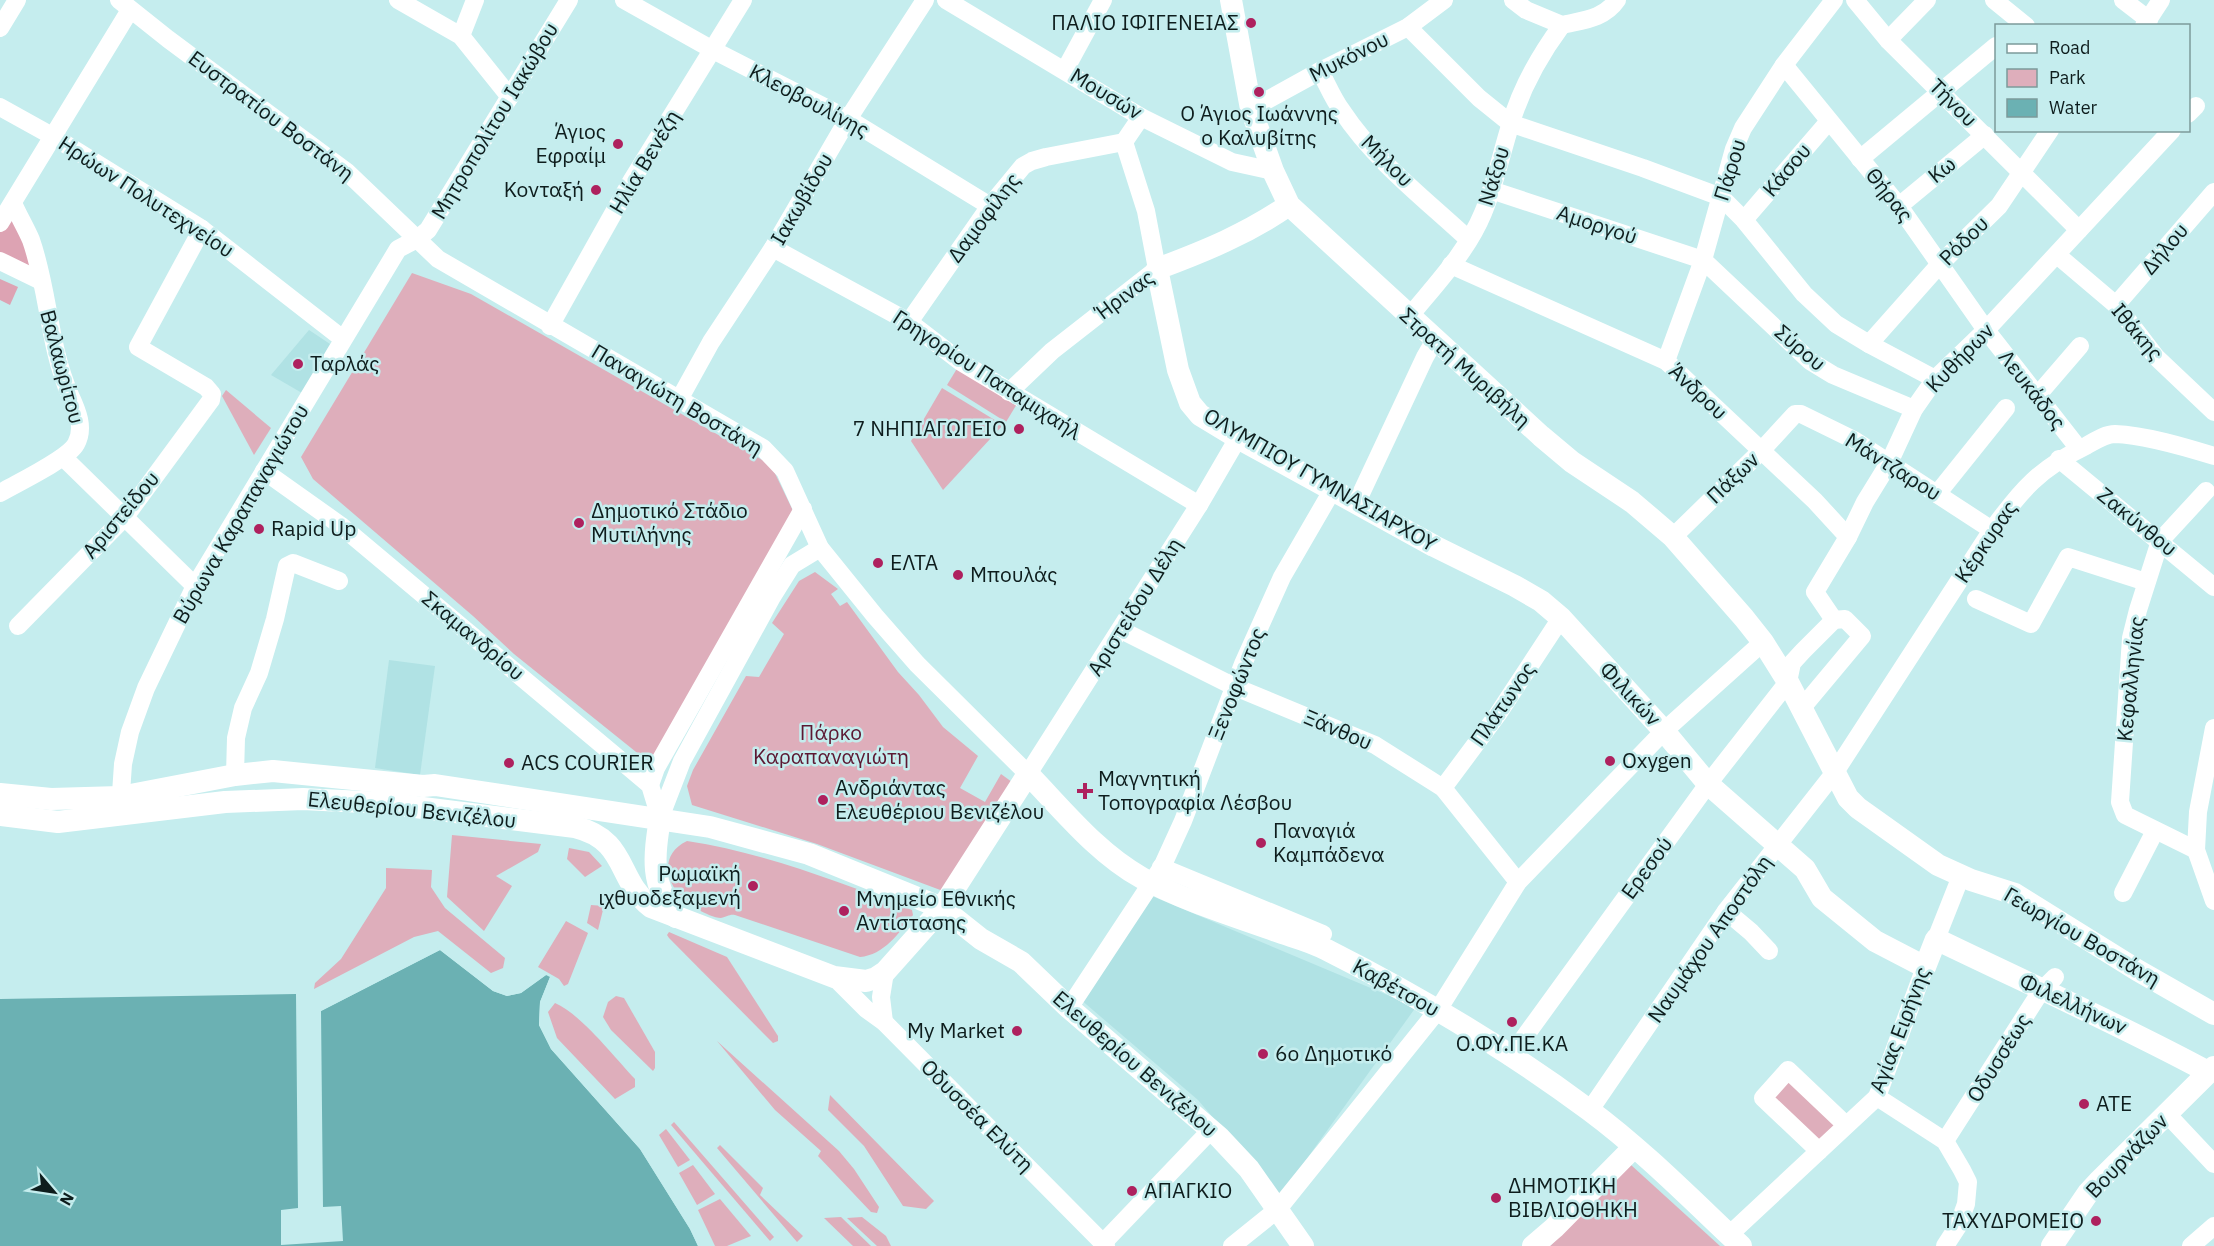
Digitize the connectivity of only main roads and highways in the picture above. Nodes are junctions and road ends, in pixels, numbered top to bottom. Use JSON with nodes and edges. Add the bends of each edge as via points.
{"nodes":[{"id":1,"x":1231,"y":0,"type":"edge"},
{"id":2,"x":1289,"y":205,"type":"junction"},
{"id":3,"x":1157,"y":269,"type":"joint"},
{"id":4,"x":1561,"y":618,"type":"joint"},
{"id":5,"x":1788,"y":682,"type":"joint"},
{"id":6,"x":0,"y":794,"type":"edge"},
{"id":7,"x":120,"y":807,"type":"junction"},
{"id":8,"x":0,"y":815,"type":"edge"},
{"id":9,"x":660,"y":818,"type":"junction"},
{"id":10,"x":942,"y":908,"type":"junction"},
{"id":11,"x":676,"y":917,"type":"junction"},
{"id":12,"x":1936,"y":939,"type":"joint"},
{"id":13,"x":1925,"y":967,"type":"joint"},
{"id":14,"x":2214,"y":1014,"type":"edge"},
{"id":15,"x":2211,"y":1069,"type":"edge"},
{"id":16,"x":1634,"y":1147,"type":"junction"},
{"id":17,"x":1735,"y":1240,"type":"edge"},
{"id":18,"x":1303,"y":1246,"type":"edge"},
{"id":19,"x":1533,"y":1246,"type":"edge"},
{"id":20,"x":2052,"y":1246,"type":"edge"}],
"edges":[{"from":1,"to":2,"type":"main road","name":"Στρατή Μυριβήλη","via":[[1251,109]]},
{"from":2,"to":3,"type":"main road","name":"Ήρινας","via":[[1241,235]]},
{"from":2,"to":5,"type":"main road","name":"Στρατή Μυριβήλη","via":[[1541,436],[1674,537],[1763,642]]},
{"from":3,"to":4,"type":"main road","name":"ΟΛΥΜΠΙΟΥ ΓΥΜΝΑΣΙΑΡΧΟΥ","via":[[1178,370],[1190,403],[1200,414],[1434,546],[1515,586]]},
{"from":4,"to":13,"type":"main road","name":"Φιλικών","via":[[1708,784],[1808,873],[1822,898],[1875,941]]},
{"from":5,"to":14,"type":"main road","name":"Γεωργίου Βοστάνη","via":[[1848,798],[1858,808],[1938,865],[2015,894]]},
{"from":6,"to":7,"type":"main road","name":"Ελευθερίου Βενιζέλου"},
{"from":7,"to":8,"type":"main road","name":"Ελευθερίου Βενιζέλου","via":[[58,822]]},
{"from":7,"to":9,"type":"main road","name":"Ελευθερίου Βενιζέλου","via":[[234,775],[273,771],[435,785]]},
{"from":7,"to":11,"type":"main road","name":"Ελευθερίου Βενιζέλου","via":[[303,799],[383,804],[575,827],[611,845],[641,899]]},
{"from":9,"to":10,"type":"main road","name":"Ελευθερίου Βενιζέλου","via":[[809,854]]},
{"from":9,"to":11,"type":"main road","via":[[655,857],[657,881],[665,903]]},
{"from":10,"to":11,"type":"main road","name":"Ελευθερίου Βενιζέλου","via":[[885,972],[866,981],[834,977]]},
{"from":10,"to":16,"type":"main road","name":"Καβέτσου","via":[[1028,774],[1102,849],[1138,876],[1159,873],[1238,918],[1326,949],[1438,1010],[1590,1110]]},
{"from":10,"to":18,"type":"main road","name":"Ελευθερίου Βενιζέλου","via":[[981,939],[1021,962],[1211,1130],[1249,1169]]},
{"from":12,"to":13,"type":"main road","name":"Αγίας Ειρήνης"},
{"from":12,"to":15,"type":"main road","name":"Φιλελλήνων","via":[[2048,984]]},
{"from":15,"to":20,"type":"main road","name":"Βουρνάζων","via":[[2088,1193]]},
{"from":16,"to":17,"type":"main road","name":"Καβέτσου"},
{"from":16,"to":19,"type":"main road"}]}
